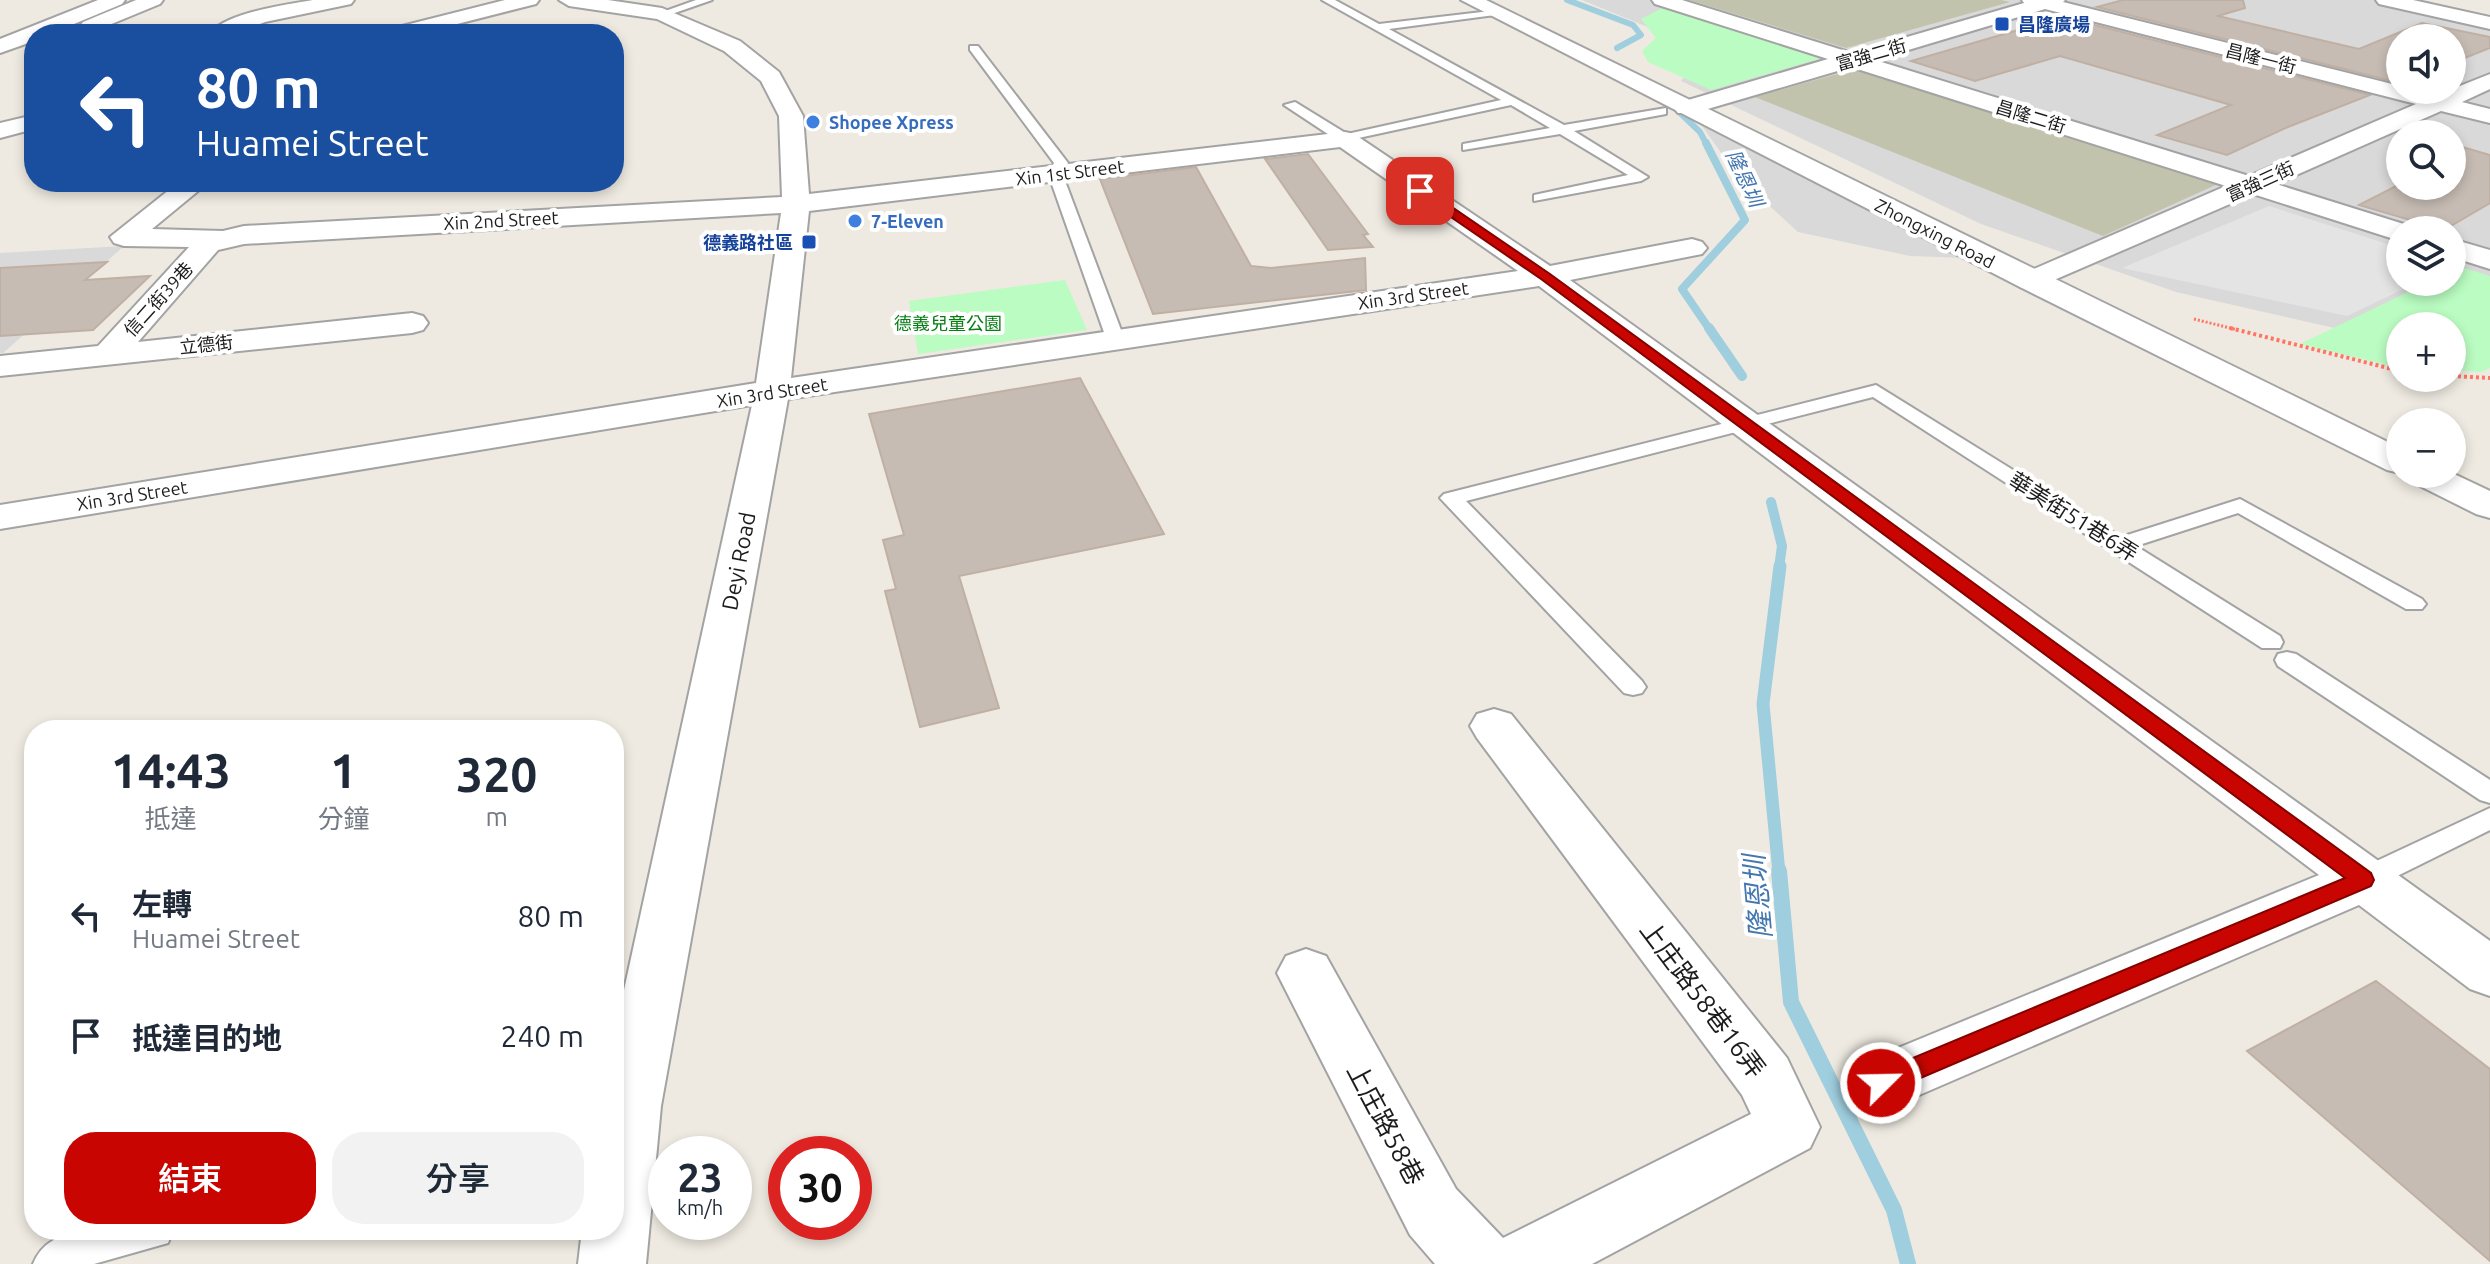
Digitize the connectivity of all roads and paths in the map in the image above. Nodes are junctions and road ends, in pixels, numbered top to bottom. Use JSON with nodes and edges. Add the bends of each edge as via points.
{"nodes":[{"id":1,"x":115,"y":0,"type":"edge"},
{"id":2,"x":153,"y":0,"type":"edge"},
{"id":3,"x":344,"y":0,"type":"edge"},
{"id":4,"x":569,"y":0,"type":"edge"},
{"id":5,"x":707,"y":0,"type":"edge"},
{"id":6,"x":1327,"y":0,"type":"edge"},
{"id":7,"x":1471,"y":0,"type":"edge"},
{"id":8,"x":1662,"y":0,"type":"edge"},
{"id":9,"x":2386,"y":0,"type":"edge"},
{"id":10,"x":2044,"y":1,"type":"edge"},
{"id":11,"x":524,"y":2,"type":"edge"},
{"id":12,"x":1498,"y":6,"type":"edge"},
{"id":13,"x":662,"y":14,"type":"junction"},
{"id":14,"x":2490,"y":23,"type":"edge"},
{"id":15,"x":56,"y":24,"type":"edge"},
{"id":16,"x":94,"y":24,"type":"edge"},
{"id":17,"x":240,"y":24,"type":"edge"},
{"id":18,"x":434,"y":24,"type":"edge"},
{"id":19,"x":468,"y":24,"type":"edge"},
{"id":20,"x":1380,"y":27,"type":"junction"},
{"id":21,"x":24,"y":37,"type":"edge"},
{"id":22,"x":0,"y":47,"type":"edge"},
{"id":23,"x":974,"y":48,"type":"dead end"},
{"id":24,"x":24,"y":54,"type":"edge"},
{"id":25,"x":1851,"y":59,"type":"junction"},
{"id":26,"x":0,"y":65,"type":"edge"},
{"id":27,"x":2490,"y":81,"type":"edge"},
{"id":28,"x":2386,"y":89,"type":"edge"},
{"id":29,"x":2466,"y":91,"type":"edge"},
{"id":30,"x":1513,"y":101,"type":"junction"},
{"id":31,"x":2437,"y":104,"type":"edge"},
{"id":32,"x":2443,"y":104,"type":"edge"},
{"id":33,"x":1290,"y":105,"type":"dead end"},
{"id":34,"x":1686,"y":106,"type":"junction"},
{"id":35,"x":2490,"y":116,"type":"edge"},
{"id":36,"x":24,"y":125,"type":"edge"},
{"id":37,"x":1559,"y":128,"type":"junction"},
{"id":38,"x":0,"y":131,"type":"edge"},
{"id":39,"x":1345,"y":139,"type":"junction"},
{"id":40,"x":1468,"y":147,"type":"dead end"},
{"id":41,"x":1055,"y":173,"type":"junction"},
{"id":42,"x":2251,"y":185,"type":"junction"},
{"id":43,"x":183,"y":192,"type":"edge"},
{"id":44,"x":1539,"y":198,"type":"dead end"},
{"id":45,"x":796,"y":204,"type":"junction"},
{"id":46,"x":2386,"y":228,"type":"edge"},
{"id":47,"x":214,"y":242,"type":"junction"},
{"id":48,"x":1692,"y":248,"type":"dead end"},
{"id":49,"x":2466,"y":252,"type":"edge"},
{"id":50,"x":2490,"y":260,"type":"edge"},
{"id":51,"x":2060,"y":270,"type":"junction"},
{"id":52,"x":1545,"y":276,"type":"junction"},
{"id":53,"x":2031,"y":281,"type":"junction"},
{"id":54,"x":2127,"y":303,"type":"junction"},
{"id":55,"x":412,"y":323,"type":"dead end"},
{"id":56,"x":1115,"y":338,"type":"junction"},
{"id":57,"x":109,"y":354,"type":"junction"},
{"id":58,"x":0,"y":366,"type":"edge"},
{"id":59,"x":2386,"y":368,"type":"edge"},
{"id":60,"x":2466,"y":377,"type":"edge"},
{"id":61,"x":2490,"y":378,"type":"edge"},
{"id":62,"x":772,"y":391,"type":"junction"},
{"id":63,"x":1742,"y":423,"type":"junction"},
{"id":64,"x":2386,"y":426,"type":"edge"},
{"id":65,"x":2386,"y":455,"type":"edge"},
{"id":66,"x":2466,"y":465,"type":"edge"},
{"id":67,"x":2490,"y":476,"type":"edge"},
{"id":68,"x":2453,"y":488,"type":"edge"},
{"id":69,"x":2490,"y":506,"type":"edge"},
{"id":70,"x":0,"y":517,"type":"edge"},
{"id":71,"x":2119,"y":545,"type":"junction"},
{"id":72,"x":2414,"y":604,"type":"dead end"},
{"id":73,"x":1633,"y":687,"type":"dead end"},
{"id":74,"x":1494,"y":726,"type":"dead end"},
{"id":75,"x":2490,"y":793,"type":"edge"},
{"id":76,"x":2490,"y":818,"type":"edge"},
{"id":77,"x":2363,"y":880,"type":"junction"},
{"id":78,"x":2490,"y":972,"type":"edge"},
{"id":79,"x":1306,"y":973,"type":"dead end"},
{"id":80,"x":1881,"y":1083,"type":"dead end"},
{"id":81,"x":624,"y":1098,"type":"edge"},
{"id":82,"x":121,"y":1240,"type":"edge"},
{"id":83,"x":614,"y":1240,"type":"edge"},
{"id":84,"x":57,"y":1259,"type":"edge"},
{"id":85,"x":1519,"y":1263,"type":"edge"},
{"id":86,"x":612,"y":1264,"type":"edge"}],
"edges":[{"from":1,"to":15,"type":"street"},
{"from":2,"to":16,"type":"street"},
{"from":3,"to":17,"type":"street"},
{"from":4,"to":13,"type":"street","name":"Deyi Road"},
{"from":5,"to":13,"type":"lane"},
{"from":6,"to":20,"type":"lane"},
{"from":7,"to":12,"type":"street","name":"Zhongxing Road"},
{"from":8,"to":25,"type":"street","name":"昌隆二街"},
{"from":9,"to":14,"type":"street"},
{"from":10,"to":25,"type":"street","name":"富強二街"},
{"from":10,"to":28,"type":"street","name":"昌隆一街"},
{"from":11,"to":18,"type":"street"},
{"from":11,"to":19,"type":"street"},
{"from":12,"to":20,"type":"lane"},
{"from":12,"to":34,"type":"street","name":"Zhongxing Road"},
{"from":13,"to":45,"type":"street","name":"Deyi Road","via":[[732,46],[771,77],[791,116]]},
{"from":20,"to":30,"type":"lane"},
{"from":21,"to":22,"type":"street"},
{"from":23,"to":41,"type":"lane","via":[[1061,163]]},
{"from":24,"to":26,"type":"street"},
{"from":25,"to":34,"type":"street","name":"富強二街"},
{"from":25,"to":42,"type":"street","name":"昌隆二街"},
{"from":27,"to":29,"type":"street","name":"富強三街"},
{"from":30,"to":37,"type":"lane"},
{"from":30,"to":39,"type":"lane"},
{"from":31,"to":42,"type":"street","name":"富強三街"},
{"from":32,"to":35,"type":"street","name":"昌隆一街"},
{"from":33,"to":39,"type":"lane"},
{"from":34,"to":37,"type":"lane"},
{"from":34,"to":51,"type":"street","name":"Zhongxing Road"},
{"from":34,"to":53,"type":"street","name":"Zhongxing Road"},
{"from":36,"to":38,"type":"street"},
{"from":37,"to":40,"type":"lane"},
{"from":37,"to":44,"type":"lane","via":[[1641,177]]},
{"from":39,"to":41,"type":"street","name":"Xin 1st Street"},
{"from":39,"to":52,"type":"street"},
{"from":41,"to":45,"type":"street","name":"Xin 1st Street"},
{"from":41,"to":56,"type":"lane"},
{"from":42,"to":46,"type":"street","name":"昌隆二街"},
{"from":42,"to":51,"type":"street","name":"富強三街"},
{"from":43,"to":47,"type":"street","name":"Xin 2nd Street","via":[[124,237]]},
{"from":45,"to":47,"type":"street","name":"Xin 2nd Street","via":[[244,235]]},
{"from":45,"to":62,"type":"street","name":"Deyi Road"},
{"from":47,"to":57,"type":"street","name":"信二街39巷"},
{"from":48,"to":52,"type":"street","name":"Xin 3rd Street"},
{"from":49,"to":50,"type":"street"},
{"from":51,"to":53,"type":"street","name":"富強三街"},
{"from":51,"to":54,"type":"street","name":"Zhongxing Road"},
{"from":52,"to":56,"type":"street","name":"Xin 3rd Street"},
{"from":52,"to":63,"type":"street"},
{"from":53,"to":65,"type":"street","name":"Zhongxing Road"},
{"from":54,"to":59,"type":"path"},
{"from":54,"to":64,"type":"street","name":"Zhongxing Road"},
{"from":55,"to":57,"type":"street","name":"立德街"},
{"from":56,"to":62,"type":"street","name":"Xin 3rd Street"},
{"from":57,"to":58,"type":"street","name":"立德街"},
{"from":60,"to":61,"type":"path"},
{"from":62,"to":70,"type":"street","name":"Xin 3rd Street"},
{"from":62,"to":81,"type":"street","name":"Deyi Road"},
{"from":63,"to":71,"type":"lane","name":"華美街51巷6弄","via":[[1876,391]]},
{"from":63,"to":73,"type":"lane","via":[[1451,498]]},
{"from":63,"to":77,"type":"street"},
{"from":66,"to":67,"type":"street"},
{"from":68,"to":69,"type":"street"},
{"from":71,"to":72,"type":"lane","via":[[2240,505]]},
{"from":71,"to":75,"type":"lane","name":"華美街51巷6弄"},
{"from":74,"to":85,"type":"street","name":"上庄路58巷16弄","via":[[1765,1077],[1788,1127]]},
{"from":76,"to":77,"type":"lane"},
{"from":77,"to":78,"type":"street"},
{"from":77,"to":80,"type":"street"},
{"from":79,"to":85,"type":"street","name":"上庄路58巷","via":[[1433,1212]]},
{"from":82,"to":84,"type":"lane"},
{"from":83,"to":86,"type":"street","name":"Deyi Road"}]}
